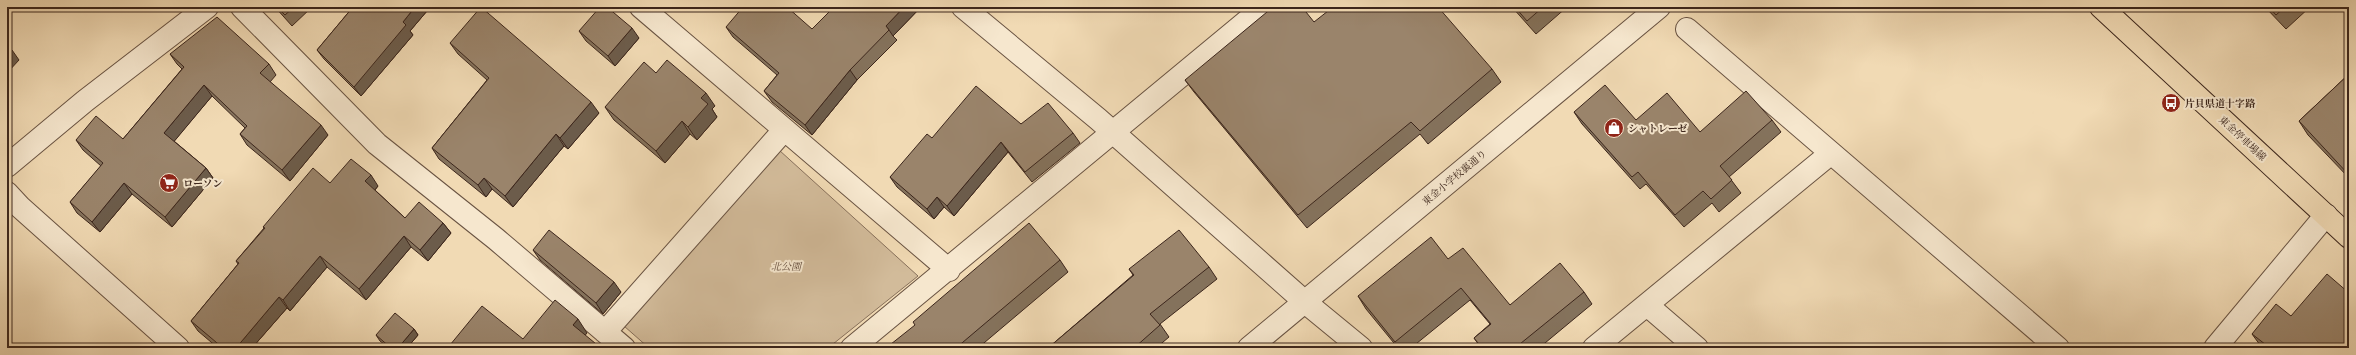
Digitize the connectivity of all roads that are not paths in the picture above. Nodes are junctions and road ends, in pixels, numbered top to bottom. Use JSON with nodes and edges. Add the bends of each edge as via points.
{"nodes":[{"id":1,"x":207,"y":7,"type":"edge"},
{"id":2,"x":242,"y":7,"type":"edge"},
{"id":3,"x":641,"y":7,"type":"edge"},
{"id":4,"x":963,"y":7,"type":"edge"},
{"id":5,"x":1264,"y":7,"type":"edge"},
{"id":6,"x":1659,"y":7,"type":"edge"},
{"id":7,"x":2101,"y":7,"type":"edge"},
{"id":8,"x":1687,"y":29,"type":"dead end"},
{"id":9,"x":784,"y":130,"type":"junction"},
{"id":10,"x":1112,"y":131,"type":"junction"},
{"id":11,"x":1830,"y":154,"type":"junction"},
{"id":12,"x":7,"y":166,"type":"edge"},
{"id":13,"x":7,"y":193,"type":"edge"},
{"id":14,"x":2326,"y":215,"type":"junction"},
{"id":15,"x":2349,"y":237,"type":"edge"},
{"id":16,"x":949,"y":270,"type":"junction"},
{"id":17,"x":1305,"y":302,"type":"junction"},
{"id":18,"x":1647,"y":304,"type":"junction"},
{"id":19,"x":605,"y":332,"type":"junction"},
{"id":20,"x":178,"y":348,"type":"edge"},
{"id":21,"x":624,"y":348,"type":"edge"},
{"id":22,"x":852,"y":348,"type":"edge"},
{"id":23,"x":1249,"y":348,"type":"edge"},
{"id":24,"x":1360,"y":348,"type":"edge"},
{"id":25,"x":1594,"y":348,"type":"edge"},
{"id":26,"x":1697,"y":348,"type":"edge"},
{"id":27,"x":2058,"y":348,"type":"edge"},
{"id":28,"x":2215,"y":348,"type":"edge"}],
"edges":[{"from":1,"to":12,"type":"street"},
{"from":2,"to":19,"type":"street","via":[[376,144],[496,239]]},
{"from":3,"to":9,"type":"street"},
{"from":4,"to":10,"type":"street"},
{"from":5,"to":10,"type":"street"},
{"from":6,"to":17,"type":"street","name":"東金小学校裏通り"},
{"from":7,"to":14,"type":"main road","name":"東金停車場線"},
{"from":8,"to":11,"type":"street"},
{"from":9,"to":16,"type":"street"},
{"from":9,"to":19,"type":"street"},
{"from":10,"to":16,"type":"street"},
{"from":10,"to":17,"type":"street"},
{"from":11,"to":18,"type":"street"},
{"from":11,"to":27,"type":"street"},
{"from":13,"to":20,"type":"street","via":[[20,208]]},
{"from":14,"to":15,"type":"main road","name":"東金停車場線"},
{"from":14,"to":28,"type":"street"},
{"from":16,"to":22,"type":"street"},
{"from":17,"to":23,"type":"street","name":"東金小学校裏通り"},
{"from":17,"to":24,"type":"street"},
{"from":18,"to":25,"type":"street"},
{"from":18,"to":26,"type":"street"},
{"from":19,"to":21,"type":"street"}]}
